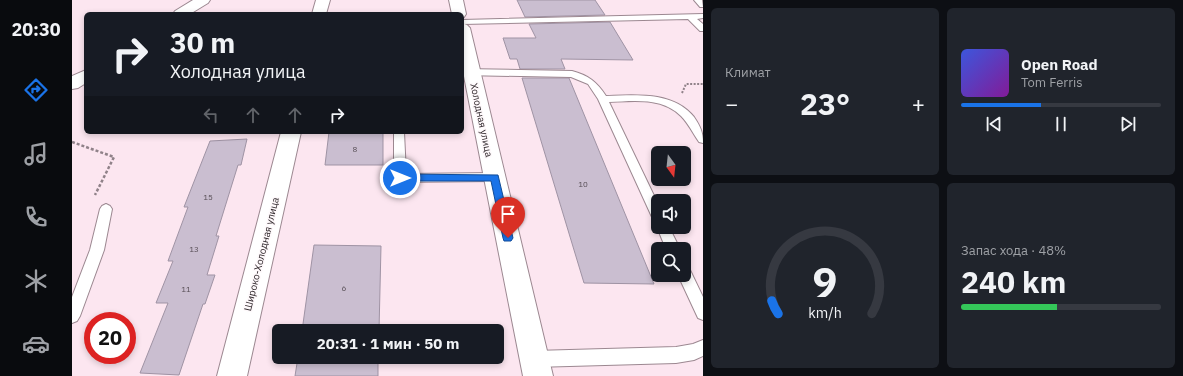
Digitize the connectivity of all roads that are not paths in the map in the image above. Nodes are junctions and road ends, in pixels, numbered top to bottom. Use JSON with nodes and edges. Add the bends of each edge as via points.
{"nodes":[{"id":1,"x":203,"y":0,"type":"edge"},
{"id":2,"x":323,"y":0,"type":"edge"},
{"id":3,"x":456,"y":0,"type":"edge"},
{"id":4,"x":698,"y":0,"type":"edge"},
{"id":5,"x":703,"y":5,"type":"edge"},
{"id":6,"x":183,"y":12,"type":"edge"},
{"id":7,"x":320,"y":12,"type":"edge"},
{"id":8,"x":459,"y":12,"type":"edge"},
{"id":9,"x":690,"y":16,"type":"junction"},
{"id":10,"x":703,"y":16,"type":"edge"},
{"id":11,"x":464,"y":22,"type":"edge"},
{"id":12,"x":703,"y":28,"type":"edge"},
{"id":13,"x":464,"y":46,"type":"edge"},
{"id":14,"x":467,"y":72,"type":"edge"},
{"id":15,"x":84,"y":76,"type":"edge"},
{"id":16,"x":72,"y":84,"type":"edge"},
{"id":17,"x":603,"y":99,"type":"junction"},
{"id":18,"x":291,"y":134,"type":"edge"},
{"id":19,"x":399,"y":134,"type":"edge"},
{"id":20,"x":703,"y":140,"type":"edge"},
{"id":21,"x":494,"y":177,"type":"junction"},
{"id":22,"x":651,"y":202,"type":"edge"},
{"id":23,"x":106,"y":209,"type":"road end"},
{"id":24,"x":689,"y":282,"type":"edge"},
{"id":25,"x":703,"y":313,"type":"edge"},
{"id":26,"x":72,"y":316,"type":"edge"},
{"id":27,"x":703,"y":348,"type":"edge"},
{"id":28,"x":536,"y":368,"type":"edge"},
{"id":29,"x":232,"y":376,"type":"edge"}],
"edges":[{"from":1,"to":6,"type":"street"},
{"from":2,"to":7,"type":"street"},
{"from":3,"to":8,"type":"street"},
{"from":4,"to":5,"type":"lane"},
{"from":9,"to":10,"type":"lane"},
{"from":9,"to":11,"type":"lane"},
{"from":9,"to":12,"type":"lane"},
{"from":13,"to":14,"type":"street","name":"Холодная улица"},
{"from":14,"to":17,"type":"lane","via":[[572,74],[587,78]]},
{"from":14,"to":21,"type":"street","name":"Холодная улица"},
{"from":15,"to":16,"type":"street"},
{"from":17,"to":20,"type":"lane","via":[[656,100],[675,105],[684,113]]},
{"from":17,"to":22,"type":"lane"},
{"from":18,"to":29,"type":"street","name":"Широко-Холодная улица"},
{"from":19,"to":21,"type":"lane","via":[[400,178]]},
{"from":21,"to":28,"type":"street","name":"Холодная улица"},
{"from":23,"to":26,"type":"lane","via":[[97,250]]},
{"from":24,"to":25,"type":"lane"},
{"from":27,"to":28,"type":"lane","via":[[676,355]]}]}
